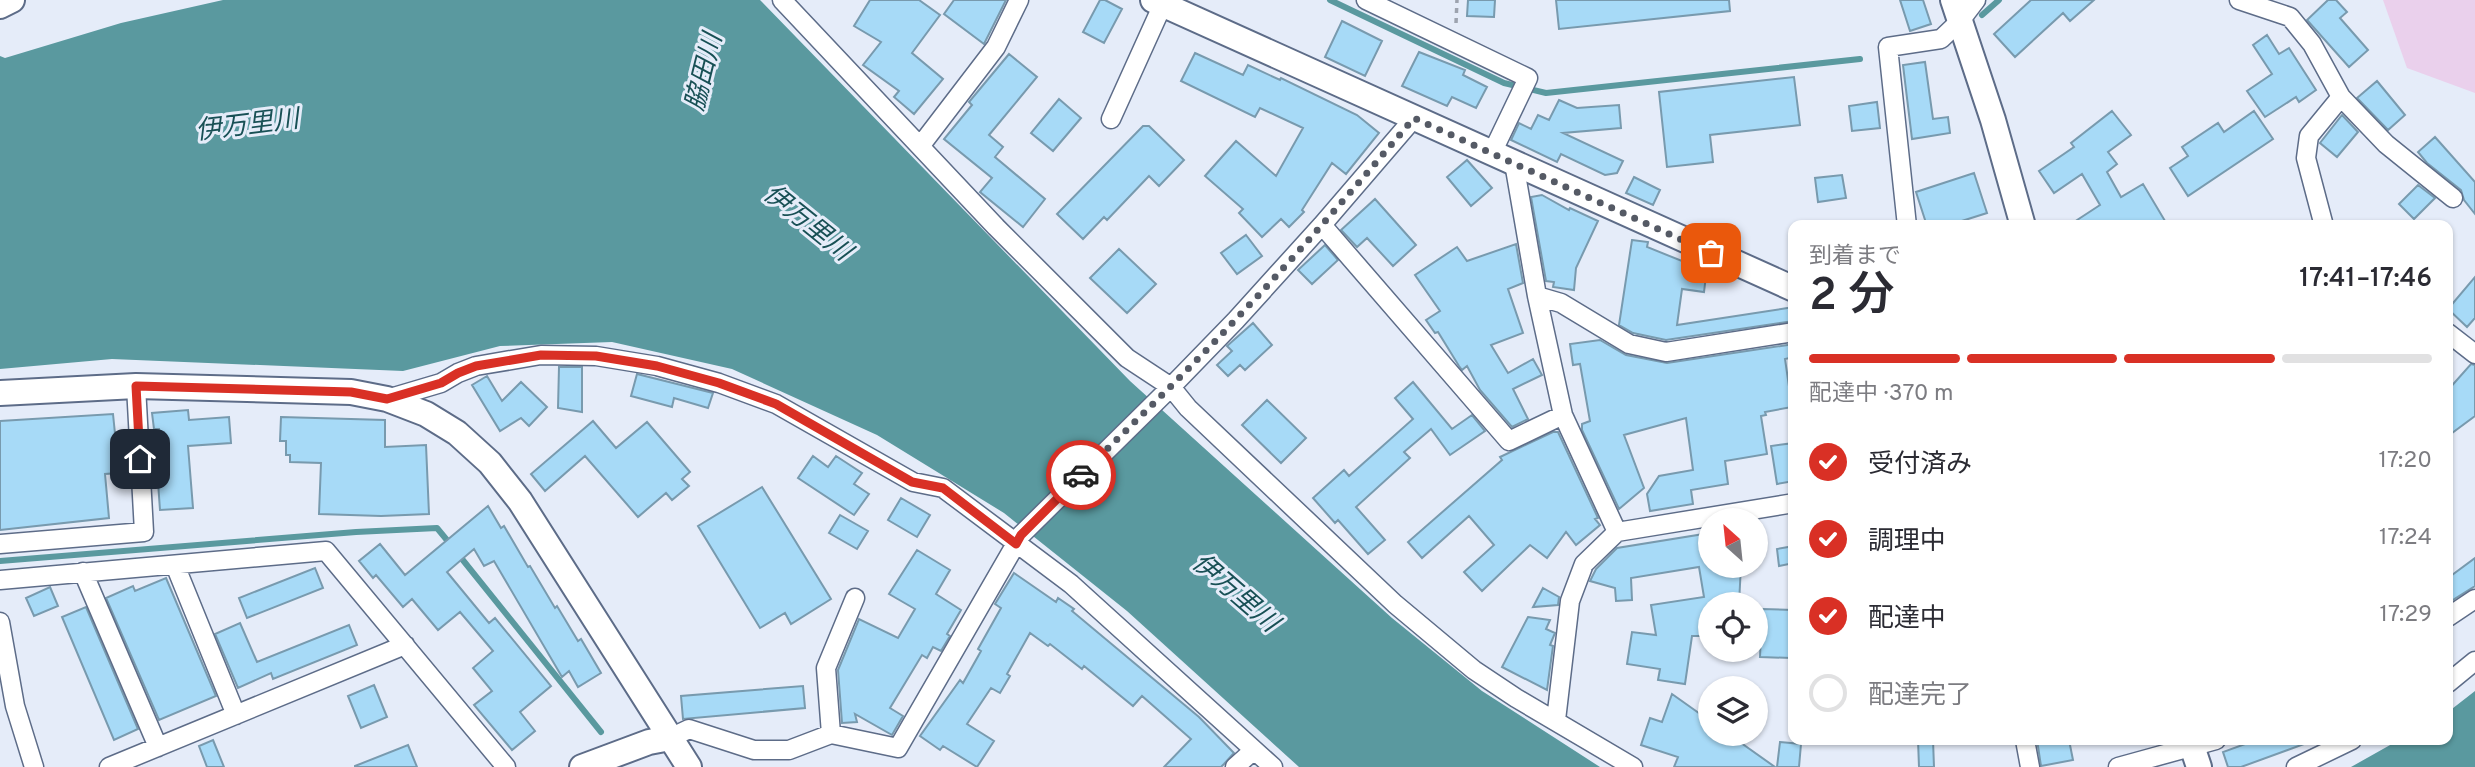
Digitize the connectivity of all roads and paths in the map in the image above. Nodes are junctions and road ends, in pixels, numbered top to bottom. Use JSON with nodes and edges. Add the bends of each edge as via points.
{"nodes":[{"id":1,"x":12,"y":0,"type":"edge"},
{"id":2,"x":782,"y":0,"type":"edge"},
{"id":3,"x":1019,"y":0,"type":"edge"},
{"id":4,"x":1366,"y":0,"type":"edge"},
{"id":5,"x":1976,"y":0,"type":"edge"},
{"id":6,"x":2239,"y":0,"type":"edge"},
{"id":7,"x":1158,"y":2,"type":"edge"},
{"id":8,"x":0,"y":6,"type":"edge"},
{"id":9,"x":1957,"y":10,"type":"edge"},
{"id":10,"x":2341,"y":97,"type":"junction"},
{"id":11,"x":1414,"y":118,"type":"junction"},
{"id":12,"x":1111,"y":119,"type":"dead end"},
{"id":13,"x":921,"y":145,"type":"junction"},
{"id":14,"x":1503,"y":158,"type":"junction"},
{"id":15,"x":2453,"y":198,"type":"dead end"},
{"id":16,"x":1905,"y":220,"type":"edge"},
{"id":17,"x":2021,"y":220,"type":"edge"},
{"id":18,"x":2322,"y":220,"type":"edge"},
{"id":19,"x":1322,"y":225,"type":"junction"},
{"id":20,"x":1788,"y":286,"type":"edge"},
{"id":21,"x":1537,"y":296,"type":"junction"},
{"id":22,"x":1788,"y":333,"type":"edge"},
{"id":23,"x":2453,"y":338,"type":"edge"},
{"id":24,"x":2475,"y":354,"type":"edge"},
{"id":25,"x":136,"y":386,"type":"junction"},
{"id":26,"x":1166,"y":391,"type":"junction"},
{"id":27,"x":0,"y":393,"type":"edge"},
{"id":28,"x":387,"y":399,"type":"junction"},
{"id":29,"x":1563,"y":415,"type":"junction"},
{"id":30,"x":1788,"y":504,"type":"edge"},
{"id":31,"x":1617,"y":533,"type":"junction"},
{"id":32,"x":1018,"y":540,"type":"junction"},
{"id":33,"x":0,"y":544,"type":"edge"},
{"id":34,"x":175,"y":565,"type":"junction"},
{"id":35,"x":83,"y":572,"type":"junction"},
{"id":36,"x":0,"y":580,"type":"edge"},
{"id":37,"x":855,"y":598,"type":"dead end"},
{"id":38,"x":2475,"y":598,"type":"edge"},
{"id":39,"x":2453,"y":613,"type":"edge"},
{"id":40,"x":0,"y":622,"type":"edge"},
{"id":41,"x":405,"y":645,"type":"junction"},
{"id":42,"x":2475,"y":661,"type":"edge"},
{"id":43,"x":2453,"y":680,"type":"edge"},
{"id":44,"x":236,"y":715,"type":"junction"},
{"id":45,"x":1556,"y":720,"type":"junction"},
{"id":46,"x":831,"y":734,"type":"junction"},
{"id":47,"x":670,"y":737,"type":"junction"},
{"id":48,"x":2026,"y":745,"type":"edge"},
{"id":49,"x":2342,"y":745,"type":"edge"},
{"id":50,"x":158,"y":747,"type":"junction"},
{"id":51,"x":1254,"y":750,"type":"junction"},
{"id":52,"x":2194,"y":752,"type":"edge"},
{"id":53,"x":34,"y":767,"type":"edge"},
{"id":54,"x":109,"y":767,"type":"edge"},
{"id":55,"x":506,"y":767,"type":"edge"},
{"id":56,"x":582,"y":767,"type":"edge"},
{"id":57,"x":689,"y":767,"type":"edge"},
{"id":58,"x":1235,"y":767,"type":"edge"},
{"id":59,"x":1273,"y":767,"type":"edge"},
{"id":60,"x":1633,"y":767,"type":"edge"},
{"id":61,"x":2030,"y":767,"type":"edge"},
{"id":62,"x":2118,"y":767,"type":"edge"},
{"id":63,"x":2296,"y":767,"type":"edge"}],
"edges":[{"from":1,"to":8,"type":"street"},
{"from":2,"to":13,"type":"street"},
{"from":3,"to":13,"type":"street","via":[[996,47]]},
{"from":4,"to":14,"type":"street","via":[[1528,78]]},
{"from":5,"to":9,"type":"street"},
{"from":6,"to":10,"type":"street","via":[[2290,17],[2312,44]]},
{"from":7,"to":11,"type":"street"},
{"from":7,"to":12,"type":"street"},
{"from":9,"to":16,"type":"street","via":[[1941,39],[1888,47]]},
{"from":9,"to":17,"type":"street"},
{"from":10,"to":15,"type":"street","via":[[2386,144]]},
{"from":10,"to":18,"type":"street","via":[[2309,136],[2306,158]]},
{"from":11,"to":14,"type":"street"},
{"from":11,"to":19,"type":"street"},
{"from":13,"to":26,"type":"street","via":[[996,227]]},
{"from":14,"to":20,"type":"street"},
{"from":14,"to":21,"type":"street"},
{"from":19,"to":26,"type":"street"},
{"from":19,"to":29,"type":"street","via":[[1509,441]]},
{"from":21,"to":22,"type":"street","via":[[1562,303],[1629,344],[1666,352]]},
{"from":21,"to":29,"type":"street"},
{"from":23,"to":24,"type":"street"},
{"from":25,"to":27,"type":"street"},
{"from":25,"to":28,"type":"street","via":[[351,392]]},
{"from":25,"to":33,"type":"street","via":[[144,532]]},
{"from":26,"to":32,"type":"street"},
{"from":26,"to":45,"type":"street","via":[[1395,604],[1474,670]]},
{"from":28,"to":32,"type":"street","via":[[441,383],[476,366],[541,355],[596,356],[657,366],[776,404],[912,482],[943,488]]},
{"from":28,"to":47,"type":"street","via":[[426,414],[457,433],[490,463],[520,501]]},
{"from":29,"to":31,"type":"street"},
{"from":30,"to":31,"type":"street"},
{"from":31,"to":45,"type":"street","via":[[1584,564],[1570,601]]},
{"from":32,"to":46,"type":"street","via":[[898,748]]},
{"from":32,"to":51,"type":"street"},
{"from":34,"to":35,"type":"street"},
{"from":34,"to":41,"type":"street","via":[[326,551]]},
{"from":34,"to":44,"type":"street"},
{"from":35,"to":36,"type":"street"},
{"from":35,"to":50,"type":"street"},
{"from":37,"to":46,"type":"street","via":[[826,668]]},
{"from":38,"to":39,"type":"street"},
{"from":40,"to":53,"type":"street","via":[[15,706]]},
{"from":41,"to":44,"type":"street"},
{"from":41,"to":55,"type":"street"},
{"from":42,"to":43,"type":"street"},
{"from":44,"to":50,"type":"street"},
{"from":45,"to":60,"type":"street"},
{"from":46,"to":47,"type":"street","via":[[789,750],[754,750],[689,729]]},
{"from":47,"to":56,"type":"street"},
{"from":47,"to":57,"type":"street"},
{"from":48,"to":61,"type":"street"},
{"from":49,"to":63,"type":"street"},
{"from":50,"to":54,"type":"street"},
{"from":51,"to":58,"type":"street"},
{"from":51,"to":59,"type":"street"},
{"from":52,"to":62,"type":"street"}]}
